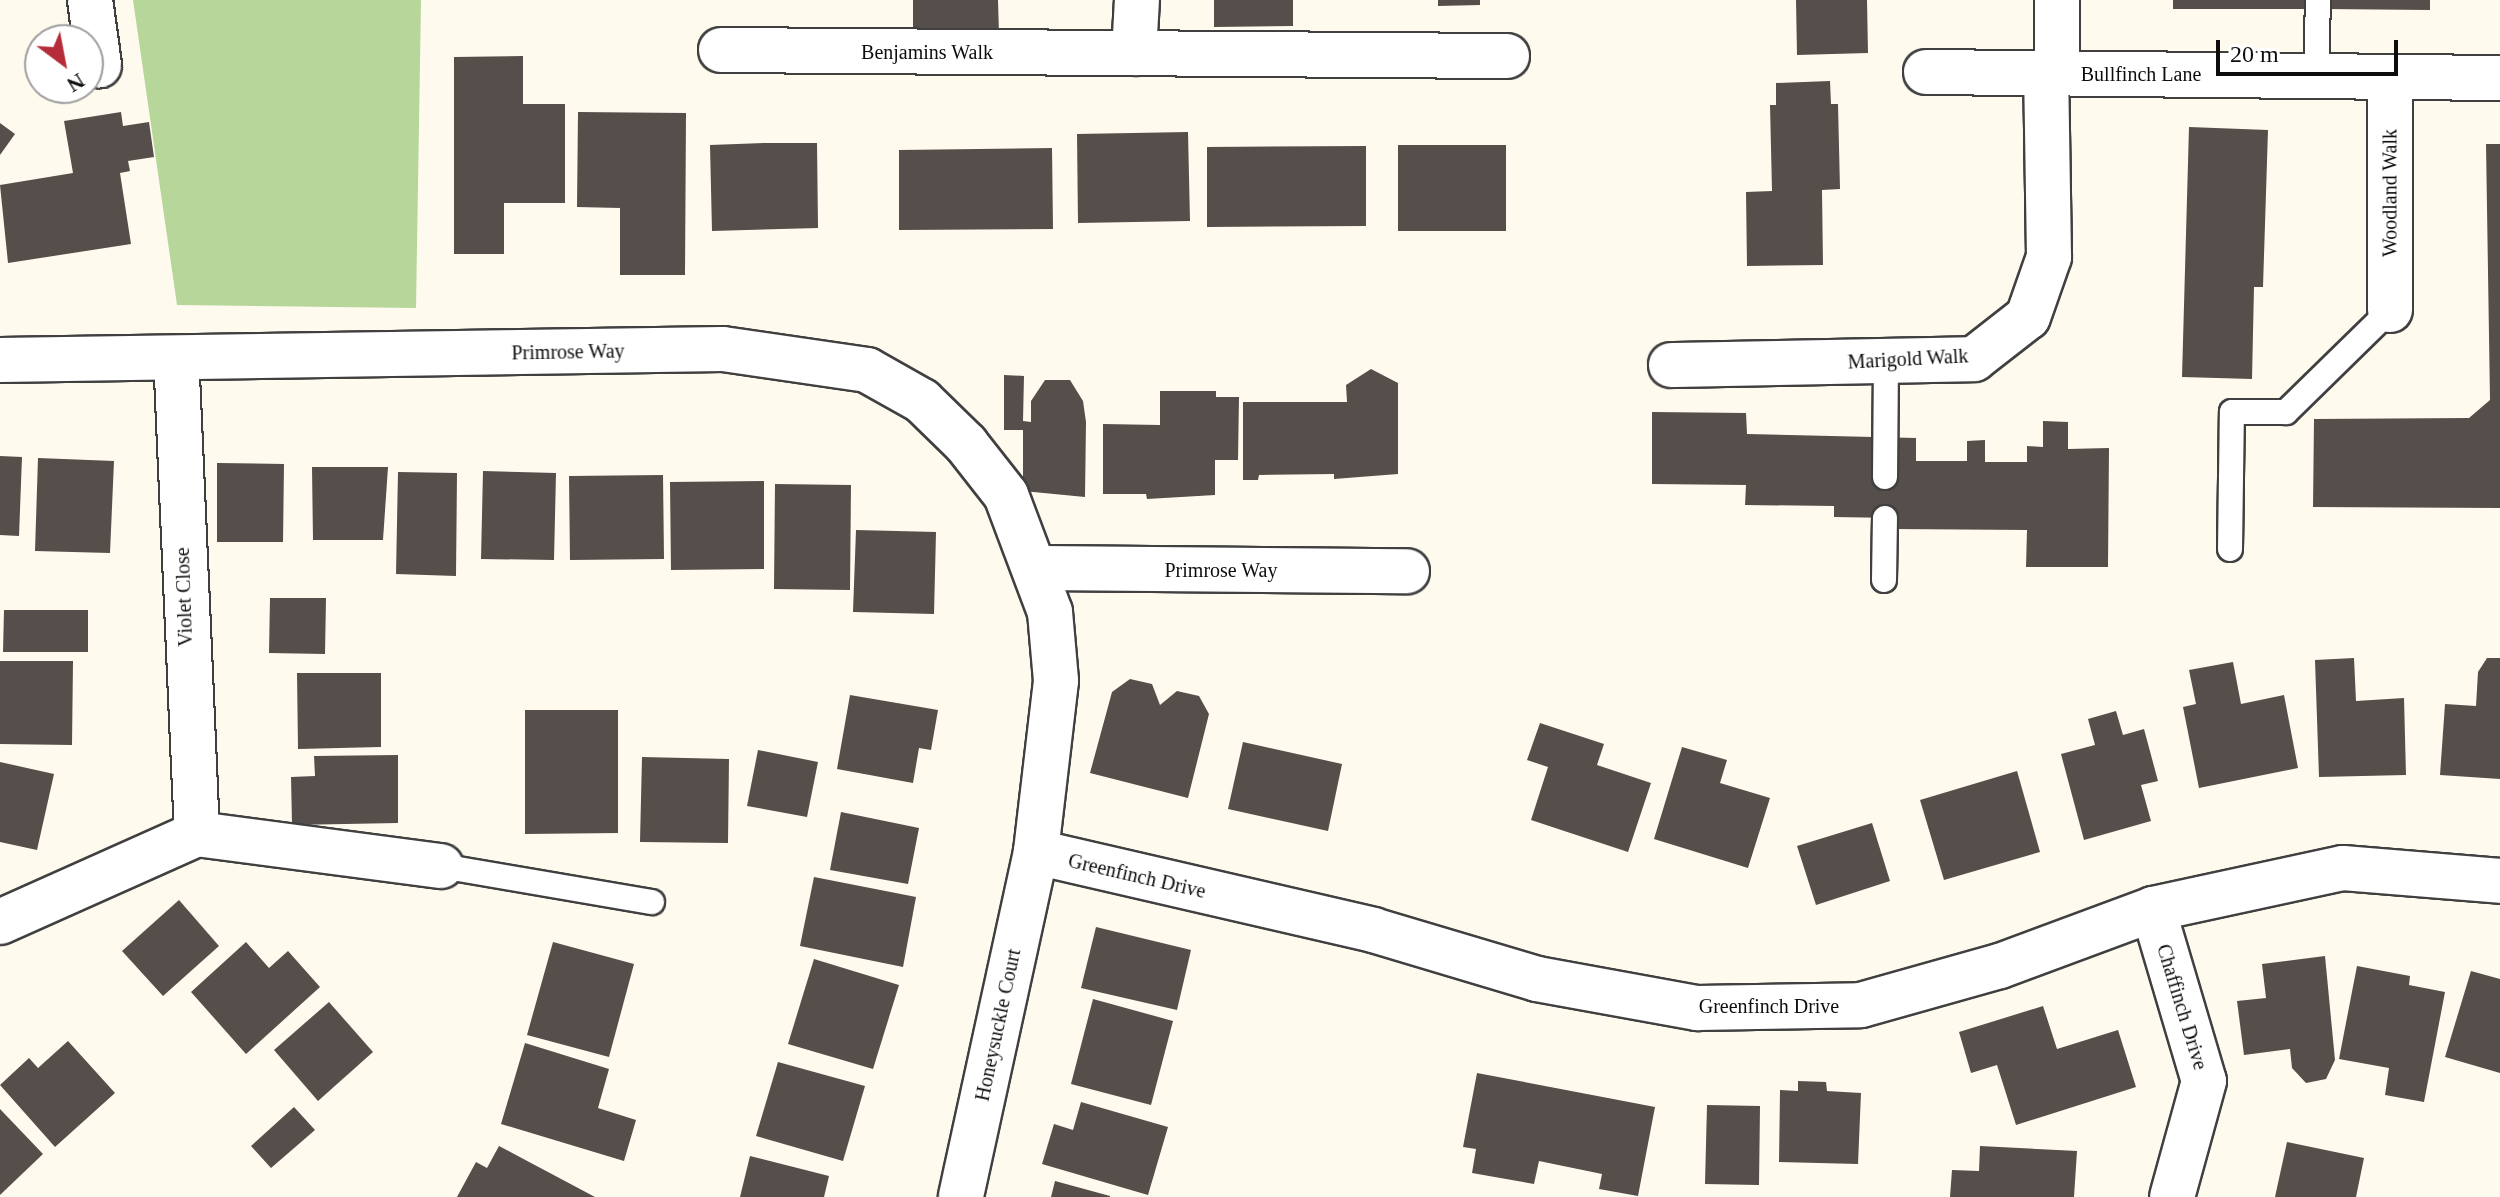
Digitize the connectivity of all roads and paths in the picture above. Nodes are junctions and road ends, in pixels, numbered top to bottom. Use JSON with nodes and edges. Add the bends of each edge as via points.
{"nodes":[{"id":1,"x":90,"y":0,"type":"edge"},
{"id":2,"x":1137,"y":0,"type":"edge"},
{"id":3,"x":2057,"y":0,"type":"edge"},
{"id":4,"x":2318,"y":0,"type":"edge"},
{"id":5,"x":93,"y":24,"type":"edge"},
{"id":6,"x":721,"y":50,"type":"dead end"},
{"id":7,"x":1134,"y":53,"type":"junction"},
{"id":8,"x":1507,"y":56,"type":"dead end"},
{"id":9,"x":1926,"y":72,"type":"dead end"},
{"id":10,"x":2051,"y":73,"type":"junction"},
{"id":11,"x":2316,"y":75,"type":"junction"},
{"id":12,"x":2390,"y":77,"type":"junction"},
{"id":13,"x":2500,"y":78,"type":"edge"},
{"id":14,"x":2390,"y":310,"type":"joint"},
{"id":15,"x":0,"y":360,"type":"edge"},
{"id":16,"x":176,"y":360,"type":"junction"},
{"id":17,"x":1886,"y":361,"type":"junction"},
{"id":18,"x":1671,"y":365,"type":"dead end"},
{"id":19,"x":1885,"y":477,"type":"dead end"},
{"id":20,"x":1885,"y":518,"type":"dead end"},
{"id":21,"x":2230,"y":549,"type":"dead end"},
{"id":22,"x":1036,"y":568,"type":"junction"},
{"id":23,"x":1407,"y":571,"type":"dead end"},
{"id":24,"x":1884,"y":580,"type":"dead end"},
{"id":25,"x":197,"y":834,"type":"junction"},
{"id":26,"x":1036,"y":852,"type":"junction"},
{"id":27,"x":441,"y":866,"type":"joint"},
{"id":28,"x":2500,"y":881,"type":"edge"},
{"id":29,"x":652,"y":902,"type":"dead end"},
{"id":30,"x":2153,"y":909,"type":"junction"},
{"id":31,"x":0,"y":922,"type":"edge"},
{"id":32,"x":961,"y":1197,"type":"edge"},
{"id":33,"x":2172,"y":1197,"type":"edge"}],
"edges":[{"from":1,"to":5,"type":"street"},
{"from":2,"to":7,"type":"street"},
{"from":3,"to":10,"type":"street","name":"Marigold Walk"},
{"from":4,"to":11,"type":"lane"},
{"from":6,"to":7,"type":"street","name":"Benjamins Walk"},
{"from":7,"to":8,"type":"street","name":"Benjamins Walk"},
{"from":9,"to":10,"type":"street","name":"Bullfinch Lane"},
{"from":10,"to":11,"type":"street","name":"Bullfinch Lane"},
{"from":10,"to":17,"type":"street","name":"Marigold Walk","via":[[2049,257],[2028,317],[1974,359]]},
{"from":11,"to":12,"type":"street","name":"Bullfinch Lane"},
{"from":12,"to":13,"type":"street","name":"Bullfinch Lane"},
{"from":12,"to":14,"type":"street","name":"Woodland Walk"},
{"from":14,"to":21,"type":"lane","via":[[2286,412],[2232,412]]},
{"from":15,"to":16,"type":"street","name":"Primrose Way"},
{"from":16,"to":22,"type":"street","name":"Primrose Way","via":[[723,349],[867,370],[922,401],[966,444],[1006,495]]},
{"from":16,"to":25,"type":"street","name":"Violet Close"},
{"from":17,"to":18,"type":"street","name":"Marigold Walk"},
{"from":17,"to":19,"type":"lane"},
{"from":20,"to":24,"type":"lane"},
{"from":22,"to":23,"type":"street","name":"Primrose Way"},
{"from":22,"to":26,"type":"street","name":"Primrose Way","via":[[1050,612],[1056,681]]},
{"from":25,"to":27,"type":"street"},
{"from":25,"to":31,"type":"street"},
{"from":26,"to":30,"type":"street","name":"Greenfinch Drive","via":[[1373,930],[1537,979],[1697,1008],[1861,1005],[2000,966]]},
{"from":26,"to":32,"type":"street","name":"Honeysuckle Court"},
{"from":27,"to":29,"type":"lane"},
{"from":28,"to":30,"type":"street","name":"Greenfinch Drive","via":[[2343,868]]},
{"from":30,"to":33,"type":"street","name":"Chaffinch Drive","via":[[2204,1081]]}]}
